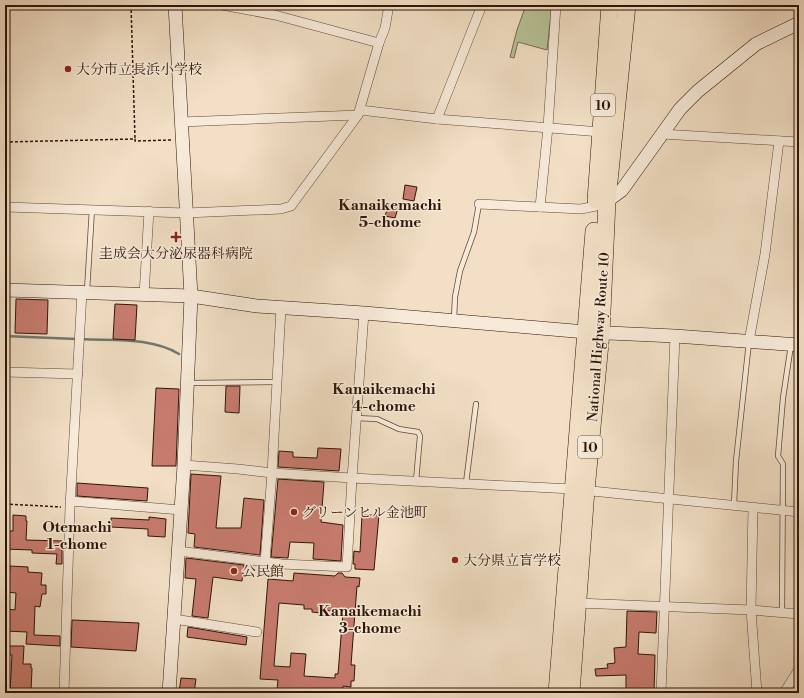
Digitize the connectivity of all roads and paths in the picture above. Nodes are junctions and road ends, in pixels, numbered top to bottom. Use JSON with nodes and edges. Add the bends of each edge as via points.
{"nodes":[{"id":1,"x":131,"y":5,"type":"edge"},
{"id":2,"x":175,"y":5,"type":"edge"},
{"id":3,"x":222,"y":5,"type":"edge"},
{"id":4,"x":389,"y":5,"type":"edge"},
{"id":5,"x":482,"y":5,"type":"edge"},
{"id":6,"x":556,"y":5,"type":"edge"},
{"id":7,"x":610,"y":5,"type":"edge"},
{"id":8,"x":627,"y":5,"type":"edge"},
{"id":9,"x":799,"y":23,"type":"edge"},
{"id":10,"x":379,"y":43,"type":"junction"},
{"id":11,"x":359,"y":112,"type":"junction"},
{"id":12,"x":437,"y":119,"type":"junction"},
{"id":13,"x":181,"y":122,"type":"junction"},
{"id":14,"x":548,"y":127,"type":"junction"},
{"id":15,"x":601,"y":132,"type":"junction"},
{"id":16,"x":662,"y":134,"type":"junction"},
{"id":17,"x":135,"y":139,"type":"junction"},
{"id":18,"x":182,"y":140,"type":"junction"},
{"id":19,"x":779,"y":141,"type":"junction"},
{"id":20,"x":5,"y":142,"type":"edge"},
{"id":21,"x":799,"y":142,"type":"edge"},
{"id":22,"x":602,"y":203,"type":"junction"},
{"id":23,"x":479,"y":204,"type":"joint"},
{"id":24,"x":5,"y":207,"type":"edge"},
{"id":25,"x":540,"y":207,"type":"junction"},
{"id":26,"x":92,"y":209,"type":"junction"},
{"id":27,"x":149,"y":211,"type":"junction"},
{"id":28,"x":186,"y":212,"type":"junction"},
{"id":29,"x":5,"y":290,"type":"edge"},
{"id":30,"x":84,"y":292,"type":"junction"},
{"id":31,"x":144,"y":295,"type":"junction"},
{"id":32,"x":191,"y":296,"type":"junction"},
{"id":33,"x":281,"y":308,"type":"junction"},
{"id":34,"x":364,"y":313,"type":"junction"},
{"id":35,"x":454,"y":320,"type":"junction"},
{"id":36,"x":594,"y":332,"type":"junction"},
{"id":37,"x":675,"y":336,"type":"junction"},
{"id":38,"x":749,"y":340,"type":"junction"},
{"id":39,"x":795,"y":344,"type":"edge"},
{"id":40,"x":5,"y":372,"type":"edge"},
{"id":41,"x":78,"y":374,"type":"junction"},
{"id":42,"x":277,"y":382,"type":"junction"},
{"id":43,"x":187,"y":383,"type":"junction"},
{"id":44,"x":476,"y":404,"type":"dead end"},
{"id":45,"x":356,"y":418,"type":"junction"},
{"id":46,"x":184,"y":465,"type":"junction"},
{"id":47,"x":272,"y":473,"type":"junction"},
{"id":48,"x":352,"y":478,"type":"junction"},
{"id":49,"x":416,"y":481,"type":"junction"},
{"id":50,"x":466,"y":483,"type":"junction"},
{"id":51,"x":579,"y":489,"type":"junction"},
{"id":52,"x":669,"y":498,"type":"junction"},
{"id":53,"x":5,"y":504,"type":"edge"},
{"id":54,"x":70,"y":504,"type":"junction"},
{"id":55,"x":734,"y":505,"type":"junction"},
{"id":56,"x":753,"y":507,"type":"junction"},
{"id":57,"x":181,"y":510,"type":"junction"},
{"id":58,"x":782,"y":510,"type":"junction"},
{"id":59,"x":799,"y":512,"type":"edge"},
{"id":60,"x":178,"y":551,"type":"junction"},
{"id":61,"x":265,"y":562,"type":"junction"},
{"id":62,"x":577,"y":603,"type":"junction"},
{"id":63,"x":663,"y":606,"type":"junction"},
{"id":64,"x":751,"y":610,"type":"junction"},
{"id":65,"x":782,"y":613,"type":"junction"},
{"id":66,"x":799,"y":614,"type":"edge"},
{"id":67,"x":174,"y":619,"type":"junction"},
{"id":68,"x":257,"y":632,"type":"dead end"},
{"id":69,"x":799,"y":669,"type":"edge"},
{"id":70,"x":64,"y":693,"type":"edge"},
{"id":71,"x":169,"y":693,"type":"edge"},
{"id":72,"x":557,"y":693,"type":"edge"},
{"id":73,"x":571,"y":693,"type":"edge"},
{"id":74,"x":661,"y":693,"type":"edge"},
{"id":75,"x":757,"y":693,"type":"edge"},
{"id":76,"x":784,"y":693,"type":"edge"}],
"edges":[{"from":1,"to":17,"type":"path"},
{"from":2,"to":13,"type":"street"},
{"from":3,"to":10,"type":"street","via":[[275,15]]},
{"from":4,"to":10,"type":"street"},
{"from":5,"to":12,"type":"street"},
{"from":6,"to":14,"type":"street"},
{"from":7,"to":15,"type":"highway","name":"National Highway Route 10","number":"10"},
{"from":8,"to":22,"type":"highway","name":"National Highway Route 10","number":"10"},
{"from":9,"to":16,"type":"street","via":[[756,44],[716,75],[680,109]]},
{"from":10,"to":11,"type":"street"},
{"from":11,"to":12,"type":"street"},
{"from":11,"to":13,"type":"street"},
{"from":11,"to":28,"type":"street","via":[[291,206],[281,209]]},
{"from":12,"to":14,"type":"street"},
{"from":13,"to":18,"type":"street"},
{"from":14,"to":15,"type":"street"},
{"from":14,"to":25,"type":"street"},
{"from":15,"to":22,"type":"highway","name":"National Highway Route 10","number":"10"},
{"from":16,"to":19,"type":"street"},
{"from":16,"to":22,"type":"street","via":[[622,190]]},
{"from":17,"to":18,"type":"path"},
{"from":17,"to":20,"type":"path"},
{"from":18,"to":28,"type":"street"},
{"from":19,"to":21,"type":"street"},
{"from":19,"to":38,"type":"street","via":[[765,254]]},
{"from":22,"to":25,"type":"street","via":[[581,209]]},
{"from":22,"to":36,"type":"highway","name":"National Highway Route 10","number":"10"},
{"from":23,"to":25,"type":"street"},
{"from":23,"to":35,"type":"lane","via":[[474,232],[460,271]]},
{"from":24,"to":26,"type":"street"},
{"from":26,"to":27,"type":"street"},
{"from":26,"to":30,"type":"lane"},
{"from":27,"to":28,"type":"street"},
{"from":27,"to":31,"type":"street"},
{"from":28,"to":32,"type":"street"},
{"from":29,"to":30,"type":"street"},
{"from":30,"to":31,"type":"street"},
{"from":30,"to":41,"type":"street"},
{"from":31,"to":32,"type":"street"},
{"from":32,"to":33,"type":"street"},
{"from":32,"to":43,"type":"street"},
{"from":33,"to":34,"type":"street"},
{"from":33,"to":42,"type":"street"},
{"from":34,"to":35,"type":"street"},
{"from":34,"to":45,"type":"street"},
{"from":35,"to":36,"type":"street"},
{"from":36,"to":37,"type":"street"},
{"from":36,"to":51,"type":"highway","name":"National Highway Route 10","number":"10"},
{"from":37,"to":38,"type":"street"},
{"from":37,"to":52,"type":"street"},
{"from":38,"to":39,"type":"street"},
{"from":38,"to":55,"type":"lane"},
{"from":39,"to":58,"type":"lane","via":[[783,398],[778,456],[783,464]]},
{"from":40,"to":41,"type":"street"},
{"from":41,"to":54,"type":"street"},
{"from":42,"to":43,"type":"lane"},
{"from":42,"to":47,"type":"street"},
{"from":43,"to":46,"type":"street"},
{"from":44,"to":50,"type":"lane"},
{"from":45,"to":48,"type":"street"},
{"from":45,"to":49,"type":"lane","via":[[377,419],[399,429],[418,432],[420,436]]},
{"from":46,"to":47,"type":"street"},
{"from":46,"to":57,"type":"street"},
{"from":47,"to":48,"type":"street"},
{"from":47,"to":61,"type":"street"},
{"from":48,"to":49,"type":"street"},
{"from":48,"to":61,"type":"street","via":[[347,567]]},
{"from":49,"to":50,"type":"street"},
{"from":50,"to":51,"type":"street"},
{"from":51,"to":52,"type":"street"},
{"from":51,"to":62,"type":"highway","name":"National Highway Route 10","number":"10"},
{"from":51,"to":72,"type":"highway","name":"National Highway Route 10","number":"10"},
{"from":52,"to":55,"type":"street"},
{"from":52,"to":63,"type":"street"},
{"from":53,"to":54,"type":"path"},
{"from":54,"to":57,"type":"street"},
{"from":54,"to":70,"type":"street"},
{"from":55,"to":56,"type":"street"},
{"from":56,"to":58,"type":"street"},
{"from":56,"to":64,"type":"street"},
{"from":57,"to":60,"type":"street"},
{"from":58,"to":59,"type":"street"},
{"from":58,"to":65,"type":"lane"},
{"from":60,"to":61,"type":"street"},
{"from":60,"to":67,"type":"street"},
{"from":62,"to":63,"type":"street"},
{"from":62,"to":73,"type":"highway","name":"National Highway Route 10","number":"10"},
{"from":63,"to":64,"type":"street"},
{"from":63,"to":74,"type":"street"},
{"from":64,"to":65,"type":"street"},
{"from":64,"to":75,"type":"street"},
{"from":65,"to":66,"type":"street"},
{"from":67,"to":68,"type":"street"},
{"from":67,"to":71,"type":"street"},
{"from":69,"to":76,"type":"street"}]}
